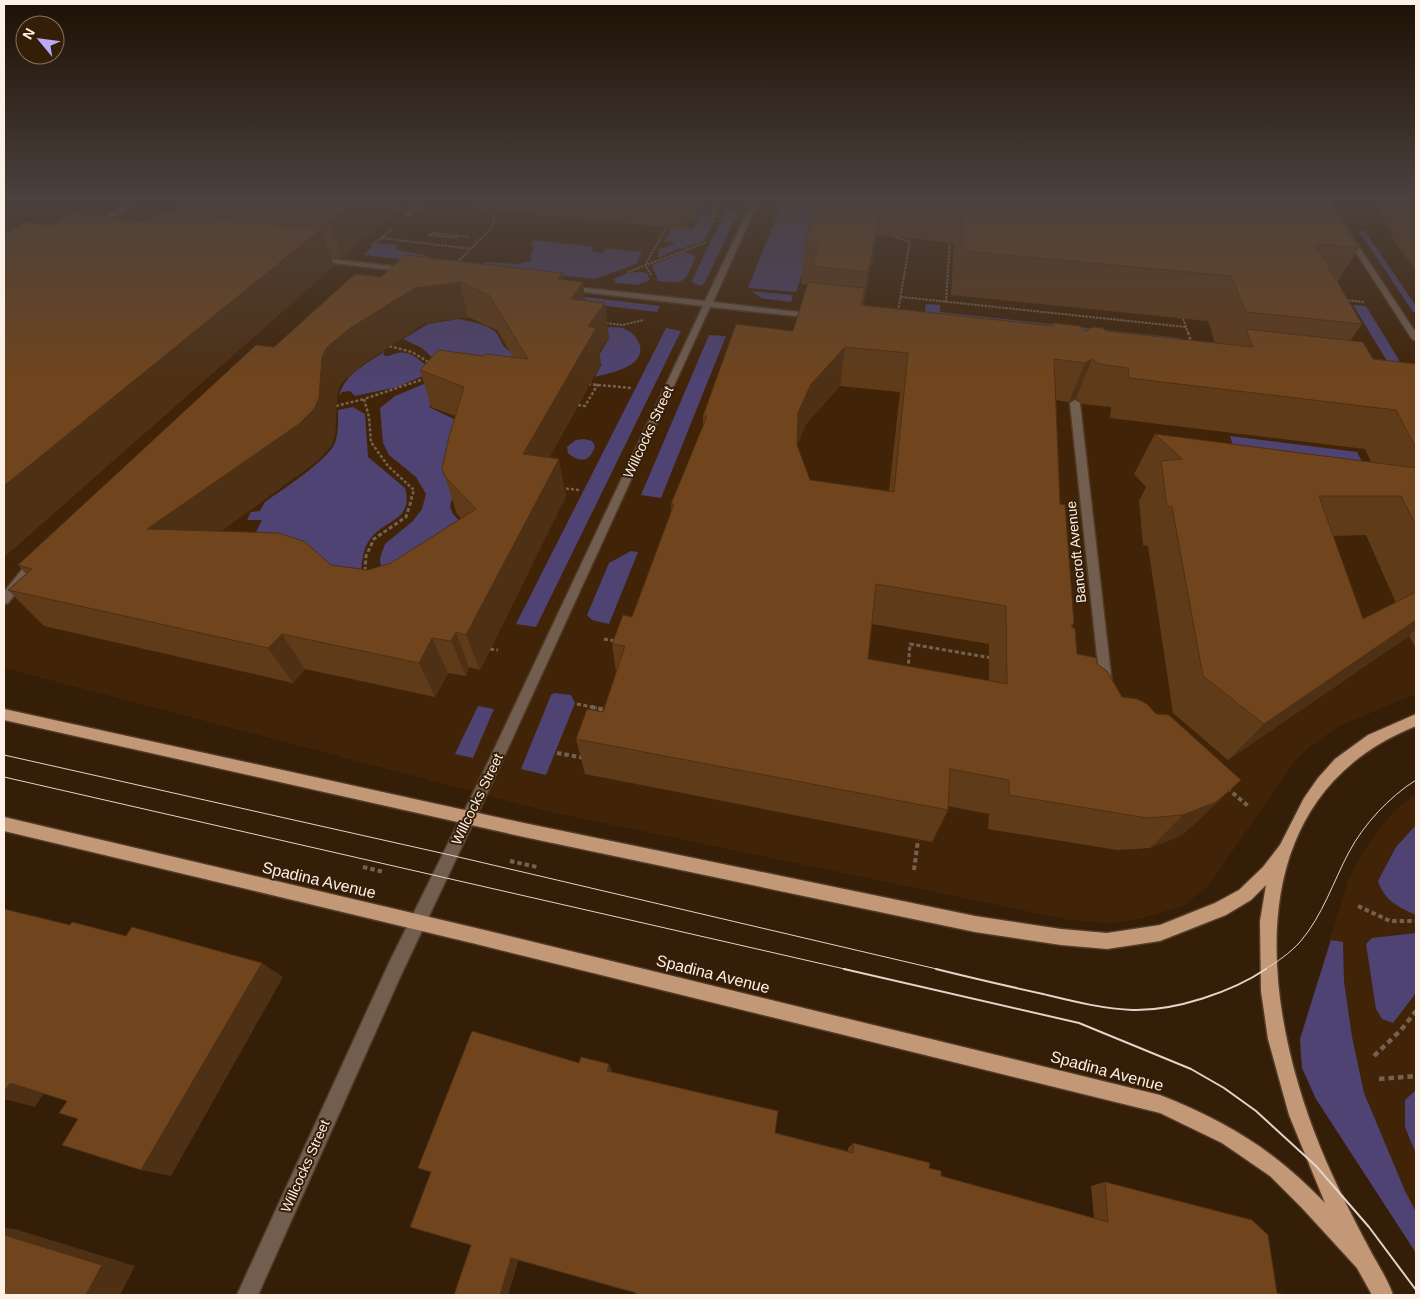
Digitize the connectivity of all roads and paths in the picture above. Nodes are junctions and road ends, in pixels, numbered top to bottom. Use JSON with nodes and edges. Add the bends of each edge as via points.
{"nodes":[{"id":1,"x":327,"y":261,"type":"edge"},
{"id":2,"x":459,"y":261,"type":"edge"},
{"id":3,"x":648,"y":261,"type":"edge"},
{"id":4,"x":657,"y":261,"type":"edge"},
{"id":5,"x":728,"y":261,"type":"edge"},
{"id":6,"x":906,"y":261,"type":"edge"},
{"id":7,"x":949,"y":261,"type":"edge"},
{"id":8,"x":1361,"y":261,"type":"edge"},
{"id":9,"x":455,"y":265,"type":"edge"},
{"id":10,"x":645,"y":265,"type":"junction"},
{"id":11,"x":378,"y":266,"type":"junction"},
{"id":12,"x":417,"y":271,"type":"edge"},
{"id":13,"x":628,"y":272,"type":"dead end"},
{"id":14,"x":372,"y":273,"type":"dead end"},
{"id":15,"x":655,"y":280,"type":"dead end"},
{"id":16,"x":948,"y":280,"type":"junction"},
{"id":17,"x":952,"y":280,"type":"dead end"},
{"id":18,"x":560,"y":287,"type":"edge"},
{"id":19,"x":900,"y":297,"type":"junction"},
{"id":20,"x":1341,"y":300,"type":"edge"},
{"id":21,"x":946,"y":302,"type":"junction"},
{"id":22,"x":1366,"y":302,"type":"dead end"},
{"id":23,"x":708,"y":304,"type":"junction"},
{"id":24,"x":1180,"y":309,"type":"edge"},
{"id":25,"x":898,"y":314,"type":"edge"},
{"id":26,"x":1402,"y":317,"type":"junction"},
{"id":27,"x":828,"y":318,"type":"edge"},
{"id":28,"x":650,"y":319,"type":"dead end"},
{"id":29,"x":1416,"y":319,"type":"edge"},
{"id":30,"x":602,"y":322,"type":"edge"},
{"id":31,"x":1186,"y":327,"type":"junction"},
{"id":32,"x":1416,"y":339,"type":"edge"},
{"id":33,"x":389,"y":346,"type":"edge"},
{"id":34,"x":1192,"y":348,"type":"edge"},
{"id":35,"x":433,"y":366,"type":"edge"},
{"id":36,"x":432,"y":378,"type":"edge"},
{"id":37,"x":588,"y":384,"type":"edge"},
{"id":38,"x":598,"y":384,"type":"junction"},
{"id":39,"x":631,"y":388,"type":"dead end"},
{"id":40,"x":364,"y":399,"type":"junction"},
{"id":41,"x":1076,"y":403,"type":"edge"},
{"id":42,"x":578,"y":405,"type":"dead end"},
{"id":43,"x":336,"y":406,"type":"dead end"},
{"id":44,"x":560,"y":488,"type":"dead end"},
{"id":45,"x":579,"y":490,"type":"dead end"},
{"id":46,"x":44,"y":551,"type":"edge"},
{"id":47,"x":365,"y":575,"type":"edge"},
{"id":48,"x":4,"y":600,"type":"edge"},
{"id":49,"x":604,"y":639,"type":"dead end"},
{"id":50,"x":623,"y":642,"type":"edge"},
{"id":51,"x":490,"y":649,"type":"dead end"},
{"id":52,"x":498,"y":650,"type":"dead end"},
{"id":53,"x":998,"y":659,"type":"dead end"},
{"id":54,"x":907,"y":672,"type":"edge"},
{"id":55,"x":1106,"y":697,"type":"edge"},
{"id":56,"x":577,"y":704,"type":"dead end"},
{"id":57,"x":610,"y":711,"type":"edge"},
{"id":58,"x":4,"y":714,"type":"edge"},
{"id":59,"x":1416,"y":720,"type":"edge"},
{"id":60,"x":557,"y":753,"type":"dead end"},
{"id":61,"x":590,"y":759,"type":"edge"},
{"id":62,"x":1226,"y":787,"type":"edge"},
{"id":63,"x":1248,"y":806,"type":"dead end"},
{"id":64,"x":469,"y":816,"type":"junction"},
{"id":65,"x":4,"y":824,"type":"edge"},
{"id":66,"x":918,"y":840,"type":"edge"},
{"id":67,"x":1285,"y":850,"type":"junction"},
{"id":68,"x":510,"y":861,"type":"dead end"},
{"id":69,"x":363,"y":866,"type":"dead end"},
{"id":70,"x":537,"y":867,"type":"dead end"},
{"id":71,"x":914,"y":870,"type":"dead end"},
{"id":72,"x":384,"y":872,"type":"dead end"},
{"id":73,"x":1358,"y":906,"type":"dead end"},
{"id":74,"x":1416,"y":921,"type":"edge"},
{"id":75,"x":417,"y":923,"type":"junction"},
{"id":76,"x":1416,"y":1011,"type":"edge"},
{"id":77,"x":1374,"y":1056,"type":"dead end"},
{"id":78,"x":1416,"y":1076,"type":"edge"},
{"id":79,"x":1379,"y":1079,"type":"dead end"},
{"id":80,"x":1363,"y":1260,"type":"junction"},
{"id":81,"x":247,"y":1295,"type":"edge"},
{"id":82,"x":1383,"y":1295,"type":"edge"}],
"edges":[{"from":1,"to":11,"type":"street"},
{"from":2,"to":9,"type":"path"},
{"from":3,"to":10,"type":"path"},
{"from":4,"to":10,"type":"path"},
{"from":5,"to":23,"type":"street","name":"Willcocks Street"},
{"from":6,"to":19,"type":"path"},
{"from":7,"to":16,"type":"path"},
{"from":8,"to":26,"type":"street"},
{"from":10,"to":13,"type":"path"},
{"from":10,"to":15,"type":"path"},
{"from":11,"to":12,"type":"street"},
{"from":11,"to":14,"type":"street"},
{"from":16,"to":17,"type":"path"},
{"from":16,"to":21,"type":"path"},
{"from":18,"to":23,"type":"street"},
{"from":19,"to":21,"type":"path"},
{"from":19,"to":25,"type":"path"},
{"from":20,"to":22,"type":"path"},
{"from":21,"to":31,"type":"path"},
{"from":23,"to":27,"type":"street"},
{"from":23,"to":64,"type":"street","name":"Willcocks Street"},
{"from":24,"to":31,"type":"path"},
{"from":26,"to":29,"type":"street"},
{"from":26,"to":32,"type":"street"},
{"from":28,"to":30,"type":"path","via":[[622,325]]},
{"from":31,"to":34,"type":"path"},
{"from":33,"to":35,"type":"path","via":[[412,352]]},
{"from":36,"to":40,"type":"path"},
{"from":37,"to":38,"type":"path"},
{"from":38,"to":39,"type":"path"},
{"from":38,"to":42,"type":"path","via":[[585,406]]},
{"from":40,"to":43,"type":"path"},
{"from":40,"to":47,"type":"path","via":[[371,442],[388,466],[414,490],[406,517],[374,540],[366,556]]},
{"from":41,"to":55,"type":"street","name":"Bancroft Avenue"},
{"from":44,"to":45,"type":"path"},
{"from":46,"to":48,"type":"street"},
{"from":49,"to":50,"type":"path"},
{"from":51,"to":52,"type":"path"},
{"from":53,"to":54,"type":"path","via":[[910,644]]},
{"from":56,"to":57,"type":"path"},
{"from":58,"to":64,"type":"main road"},
{"from":59,"to":67,"type":"main road","via":[[1382,734],[1350,754],[1323,780],[1301,812]]},
{"from":60,"to":61,"type":"path"},
{"from":62,"to":63,"type":"path"},
{"from":64,"to":67,"type":"main road","via":[[975,924],[1107,941],[1160,933],[1220,909],[1245,895]]},
{"from":64,"to":75,"type":"street","name":"Willcocks Street"},
{"from":65,"to":75,"type":"main road","name":"Spadina Avenue"},
{"from":66,"to":71,"type":"path"},
{"from":67,"to":80,"type":"main road","via":[[1274,883],[1268,919],[1270,998],[1277,1038],[1294,1101],[1319,1169]]},
{"from":68,"to":70,"type":"path"},
{"from":69,"to":72,"type":"path"},
{"from":73,"to":74,"type":"path","via":[[1390,921]]},
{"from":75,"to":80,"type":"main road","name":"Spadina Avenue","via":[[1160,1104],[1196,1118],[1245,1147],[1290,1181]]},
{"from":75,"to":81,"type":"street","name":"Willcocks Street"},
{"from":76,"to":77,"type":"path","via":[[1402,1030]]},
{"from":78,"to":79,"type":"path"},
{"from":80,"to":82,"type":"main road"}]}
